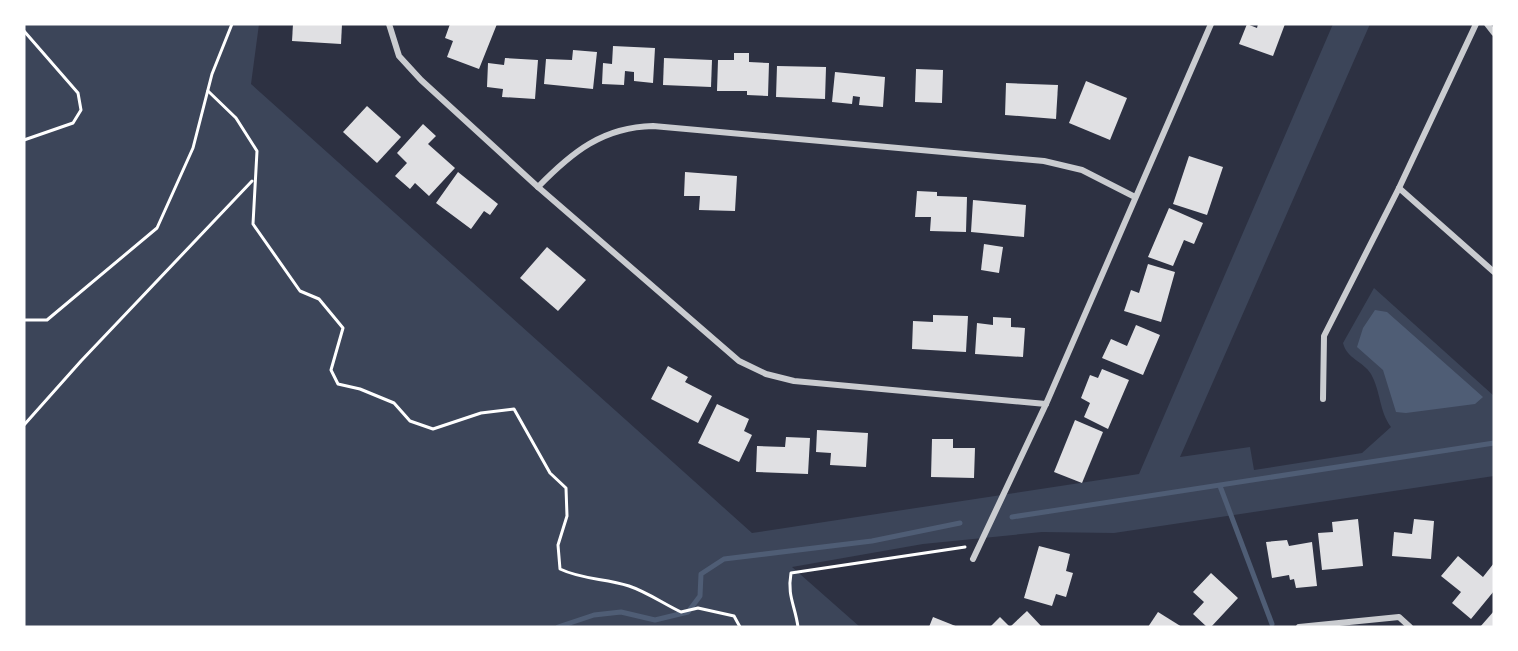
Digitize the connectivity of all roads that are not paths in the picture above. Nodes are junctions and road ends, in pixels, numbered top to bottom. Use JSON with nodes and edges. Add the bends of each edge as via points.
{"nodes":[{"id":1,"x":389,"y":24,"type":"edge"},
{"id":2,"x":1211,"y":24,"type":"edge"},
{"id":3,"x":1476,"y":24,"type":"edge"},
{"id":4,"x":1487,"y":24,"type":"edge"},
{"id":5,"x":1494,"y":33,"type":"edge"},
{"id":6,"x":538,"y":187,"type":"junction"},
{"id":7,"x":1400,"y":188,"type":"junction"},
{"id":8,"x":1135,"y":197,"type":"junction"},
{"id":9,"x":1494,"y":272,"type":"edge"},
{"id":10,"x":1323,"y":399,"type":"dead end"},
{"id":11,"x":1046,"y":404,"type":"junction"},
{"id":12,"x":973,"y":559,"type":"dead end"},
{"id":13,"x":1299,"y":627,"type":"edge"},
{"id":14,"x":1410,"y":627,"type":"edge"}],
"edges":[{"from":1,"to":6,"type":"street","via":[[399,56]]},
{"from":2,"to":8,"type":"street"},
{"from":3,"to":7,"type":"street"},
{"from":4,"to":5,"type":"street"},
{"from":6,"to":8,"type":"street","via":[[593,140],[616,130],[653,126],[1044,161],[1082,170]]},
{"from":6,"to":11,"type":"street","via":[[723,350],[766,374],[794,381]]},
{"from":7,"to":9,"type":"street"},
{"from":7,"to":10,"type":"street","via":[[1324,336]]},
{"from":8,"to":11,"type":"street"},
{"from":11,"to":12,"type":"street"},
{"from":13,"to":14,"type":"street","via":[[1399,618]]}]}
